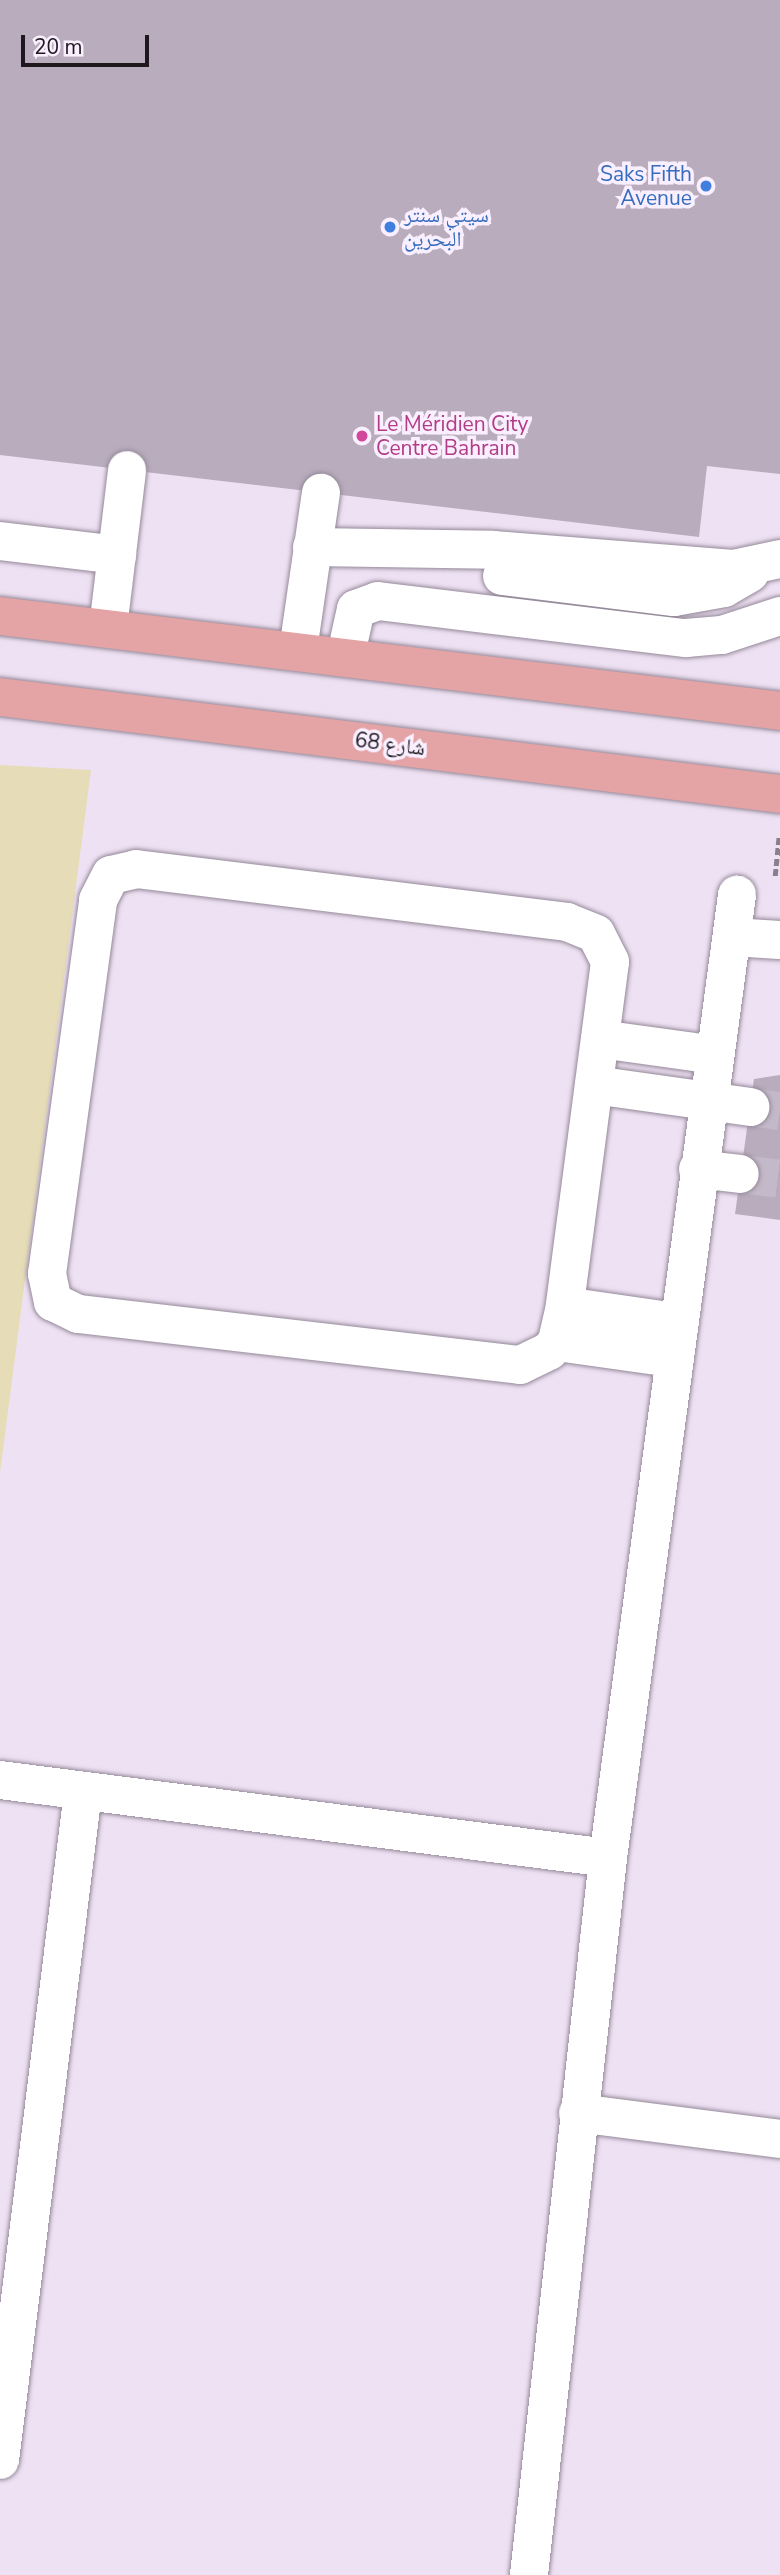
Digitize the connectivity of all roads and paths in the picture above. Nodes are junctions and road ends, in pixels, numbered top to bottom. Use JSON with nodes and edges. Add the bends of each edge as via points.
{"nodes":[{"id":1,"x":127,"y":470,"type":"dead end"},
{"id":2,"x":321,"y":493,"type":"dead end"},
{"id":3,"x":0,"y":541,"type":"edge"},
{"id":4,"x":312,"y":547,"type":"junction"},
{"id":5,"x":117,"y":555,"type":"junction"},
{"id":6,"x":770,"y":562,"type":"edge"},
{"id":7,"x":0,"y":616,"type":"edge"},
{"id":8,"x":780,"y":616,"type":"edge"},
{"id":9,"x":108,"y":628,"type":"junction"},
{"id":10,"x":298,"y":650,"type":"junction"},
{"id":11,"x":346,"y":654,"type":"junction"},
{"id":12,"x":0,"y":697,"type":"edge"},
{"id":13,"x":780,"y":711,"type":"edge"},
{"id":14,"x":780,"y":794,"type":"edge"},
{"id":15,"x":737,"y":895,"type":"dead end"},
{"id":16,"x":732,"y":937,"type":"junction"},
{"id":17,"x":780,"y":940,"type":"edge"},
{"id":18,"x":600,"y":1039,"type":"junction"},
{"id":19,"x":715,"y":1055,"type":"junction"},
{"id":20,"x":594,"y":1085,"type":"junction"},
{"id":21,"x":709,"y":1101,"type":"junction"},
{"id":22,"x":750,"y":1107,"type":"tunnel mouth"},
{"id":23,"x":698,"y":1168,"type":"junction"},
{"id":24,"x":740,"y":1174,"type":"tunnel mouth"},
{"id":25,"x":561,"y":1324,"type":"junction"},
{"id":26,"x":673,"y":1340,"type":"junction"},
{"id":27,"x":0,"y":1780,"type":"edge"},
{"id":28,"x":83,"y":1792,"type":"junction"},
{"id":29,"x":608,"y":1858,"type":"junction"},
{"id":30,"x":579,"y":2113,"type":"junction"},
{"id":31,"x":780,"y":2139,"type":"edge"},
{"id":32,"x":0,"y":2460,"type":"edge"},
{"id":33,"x":529,"y":2575,"type":"edge"}],
"edges":[{"from":1,"to":5,"type":"street"},
{"from":2,"to":4,"type":"street"},
{"from":3,"to":5,"type":"street"},
{"from":4,"to":6,"type":"street","via":[[493,550],[723,569]]},
{"from":4,"to":10,"type":"street"},
{"from":5,"to":9,"type":"street"},
{"from":7,"to":9,"type":"main road"},
{"from":8,"to":11,"type":"street","via":[[722,635],[687,638],[378,601],[356,609]]},
{"from":9,"to":10,"type":"main road"},
{"from":10,"to":11,"type":"main road"},
{"from":11,"to":13,"type":"main road"},
{"from":12,"to":14,"type":"main road","name":"شارع 68"},
{"from":15,"to":16,"type":"street"},
{"from":16,"to":17,"type":"street"},
{"from":16,"to":19,"type":"street"},
{"from":18,"to":19,"type":"street"},
{"from":18,"to":20,"type":"street"},
{"from":18,"to":25,"type":"street","via":[[610,962],[601,940],[583,925],[136,869],[111,875],[102,886],[47,1274],[53,1301],[78,1314],[520,1365],[535,1361]]},
{"from":19,"to":21,"type":"street"},
{"from":20,"to":21,"type":"street"},
{"from":20,"to":25,"type":"street"},
{"from":21,"to":22,"type":"street"},
{"from":21,"to":23,"type":"street"},
{"from":23,"to":24,"type":"street"},
{"from":23,"to":26,"type":"street"},
{"from":25,"to":26,"type":"street"},
{"from":26,"to":29,"type":"street"},
{"from":27,"to":28,"type":"street"},
{"from":28,"to":29,"type":"street"},
{"from":28,"to":32,"type":"street"},
{"from":29,"to":30,"type":"street"},
{"from":30,"to":31,"type":"street"},
{"from":30,"to":33,"type":"street"}]}
